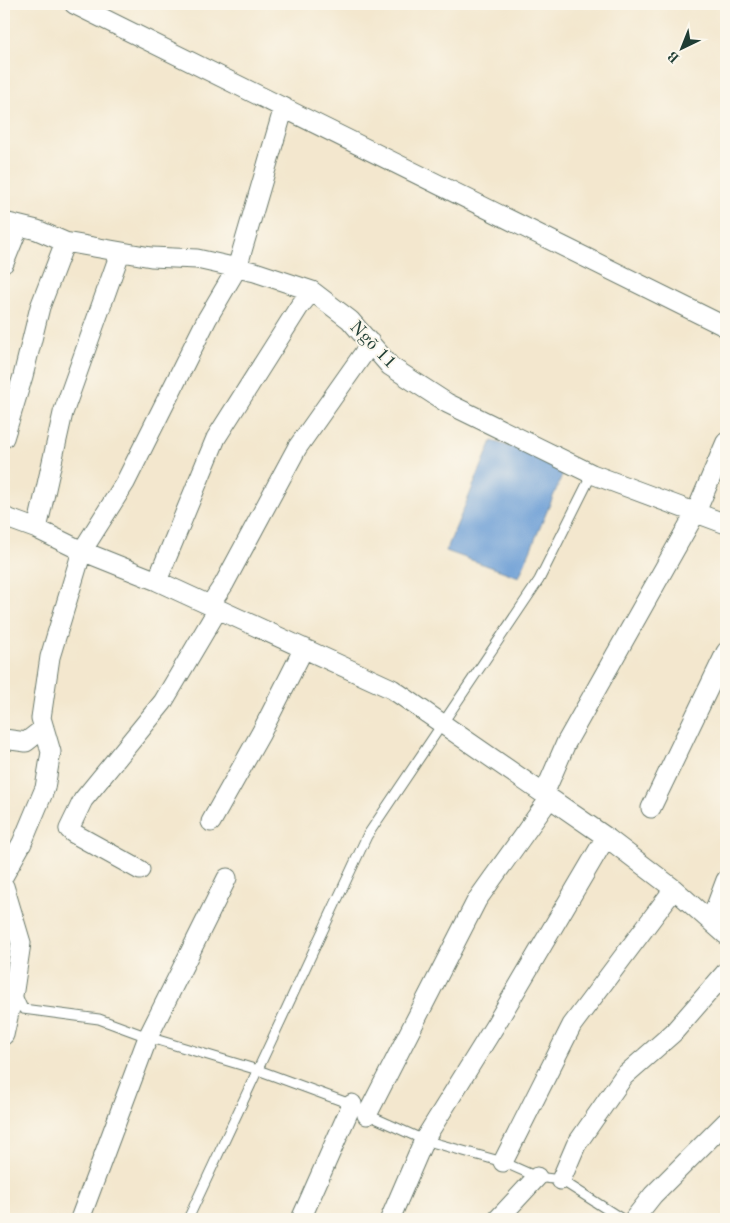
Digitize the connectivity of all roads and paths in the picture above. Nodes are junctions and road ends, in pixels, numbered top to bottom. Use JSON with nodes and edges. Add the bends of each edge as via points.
{"nodes":[{"id":1,"x":74,"y":4,"type":"edge"},
{"id":2,"x":284,"y":107,"type":"junction"},
{"id":3,"x":11,"y":224,"type":"edge"},
{"id":4,"x":65,"y":242,"type":"junction"},
{"id":5,"x":120,"y":253,"type":"junction"},
{"id":6,"x":4,"y":263,"type":"edge"},
{"id":7,"x":237,"y":268,"type":"junction"},
{"id":8,"x":312,"y":291,"type":"junction"},
{"id":9,"x":726,"y":327,"type":"edge"},
{"id":10,"x":371,"y":343,"type":"junction"},
{"id":11,"x":4,"y":438,"type":"edge"},
{"id":12,"x":726,"y":442,"type":"edge"},
{"id":13,"x":592,"y":474,"type":"junction"},
{"id":14,"x":696,"y":512,"type":"junction"},
{"id":15,"x":4,"y":518,"type":"edge"},
{"id":16,"x":726,"y":524,"type":"edge"},
{"id":17,"x":37,"y":529,"type":"junction"},
{"id":18,"x":82,"y":551,"type":"junction"},
{"id":19,"x":157,"y":581,"type":"junction"},
{"id":20,"x":214,"y":607,"type":"junction"},
{"id":21,"x":304,"y":648,"type":"junction"},
{"id":22,"x":726,"y":652,"type":"edge"},
{"id":23,"x":443,"y":724,"type":"junction"},
{"id":24,"x":44,"y":728,"type":"junction"},
{"id":25,"x":4,"y":739,"type":"edge"},
{"id":26,"x":547,"y":796,"type":"junction"},
{"id":27,"x":650,"y":808,"type":"dead end"},
{"id":28,"x":211,"y":822,"type":"dead end"},
{"id":29,"x":606,"y":837,"type":"junction"},
{"id":30,"x":140,"y":870,"type":"dead end"},
{"id":31,"x":4,"y":876,"type":"edge"},
{"id":32,"x":227,"y":878,"type":"dead end"},
{"id":33,"x":726,"y":880,"type":"edge"},
{"id":34,"x":4,"y":886,"type":"edge"},
{"id":35,"x":674,"y":889,"type":"junction"},
{"id":36,"x":711,"y":920,"type":"junction"},
{"id":37,"x":726,"y":935,"type":"edge"},
{"id":38,"x":726,"y":972,"type":"edge"},
{"id":39,"x":14,"y":990,"type":"junction"},
{"id":40,"x":4,"y":1034,"type":"edge"},
{"id":41,"x":148,"y":1037,"type":"junction"},
{"id":42,"x":258,"y":1070,"type":"junction"},
{"id":43,"x":360,"y":1109,"type":"junction"},
{"id":44,"x":726,"y":1122,"type":"edge"},
{"id":45,"x":424,"y":1140,"type":"junction"},
{"id":46,"x":502,"y":1162,"type":"junction"},
{"id":47,"x":536,"y":1177,"type":"junction"},
{"id":48,"x":561,"y":1180,"type":"junction"},
{"id":49,"x":80,"y":1219,"type":"edge"},
{"id":50,"x":188,"y":1219,"type":"edge"},
{"id":51,"x":301,"y":1219,"type":"edge"},
{"id":52,"x":390,"y":1219,"type":"edge"},
{"id":53,"x":498,"y":1219,"type":"edge"},
{"id":54,"x":622,"y":1219,"type":"edge"},
{"id":55,"x":634,"y":1219,"type":"edge"}],
"edges":[{"from":1,"to":2,"type":"street"},
{"from":2,"to":7,"type":"street"},
{"from":2,"to":9,"type":"street"},
{"from":3,"to":4,"type":"street","name":"Ngõ 11","via":[[37,230]]},
{"from":3,"to":6,"type":"street"},
{"from":4,"to":5,"type":"street","name":"Ngõ 11"},
{"from":4,"to":11,"type":"street","via":[[40,307]]},
{"from":5,"to":7,"type":"street","name":"Ngõ 11","via":[[197,259]]},
{"from":5,"to":17,"type":"street","via":[[63,413]]},
{"from":7,"to":8,"type":"street","name":"Ngõ 11"},
{"from":7,"to":18,"type":"street","via":[[207,319],[125,483]]},
{"from":8,"to":10,"type":"street","name":"Ngõ 11","via":[[350,320]]},
{"from":8,"to":19,"type":"street","via":[[216,438]]},
{"from":10,"to":13,"type":"street","name":"Ngõ 11","via":[[390,366],[447,402]]},
{"from":10,"to":20,"type":"street","via":[[297,448]]},
{"from":12,"to":14,"type":"street"},
{"from":13,"to":14,"type":"street","name":"Ngõ 11"},
{"from":13,"to":23,"type":"lane","via":[[539,580]]},
{"from":14,"to":16,"type":"street","name":"Ngõ 11"},
{"from":14,"to":26,"type":"street","via":[[566,743]]},
{"from":15,"to":17,"type":"street"},
{"from":17,"to":18,"type":"street"},
{"from":18,"to":19,"type":"street"},
{"from":18,"to":24,"type":"street","via":[[50,658],[41,718]]},
{"from":19,"to":20,"type":"street"},
{"from":20,"to":21,"type":"street"},
{"from":20,"to":30,"type":"street","via":[[163,702],[83,800],[69,830]]},
{"from":21,"to":23,"type":"street","via":[[374,679]]},
{"from":21,"to":28,"type":"street"},
{"from":22,"to":27,"type":"street"},
{"from":23,"to":26,"type":"street"},
{"from":23,"to":42,"type":"lane","via":[[367,836]]},
{"from":24,"to":25,"type":"street","via":[[26,742]]},
{"from":24,"to":31,"type":"street","via":[[51,752],[45,788]]},
{"from":26,"to":29,"type":"street"},
{"from":26,"to":43,"type":"street","via":[[477,900]]},
{"from":29,"to":35,"type":"street"},
{"from":29,"to":45,"type":"street"},
{"from":32,"to":41,"type":"street"},
{"from":33,"to":36,"type":"street"},
{"from":34,"to":39,"type":"street","via":[[21,943]]},
{"from":35,"to":36,"type":"street"},
{"from":35,"to":46,"type":"street","via":[[572,1025]]},
{"from":36,"to":37,"type":"street"},
{"from":38,"to":48,"type":"street","via":[[673,1033],[624,1076],[576,1145]]},
{"from":39,"to":40,"type":"street"},
{"from":39,"to":41,"type":"lane","via":[[23,1009],[99,1019]]},
{"from":41,"to":42,"type":"lane"},
{"from":41,"to":49,"type":"street"},
{"from":42,"to":43,"type":"lane"},
{"from":42,"to":50,"type":"lane"},
{"from":43,"to":45,"type":"lane"},
{"from":43,"to":51,"type":"street"},
{"from":44,"to":55,"type":"street","via":[[653,1195]]},
{"from":45,"to":46,"type":"lane"},
{"from":45,"to":52,"type":"street"},
{"from":46,"to":47,"type":"lane"},
{"from":47,"to":48,"type":"lane"},
{"from":47,"to":53,"type":"street"},
{"from":48,"to":54,"type":"lane"}]}
